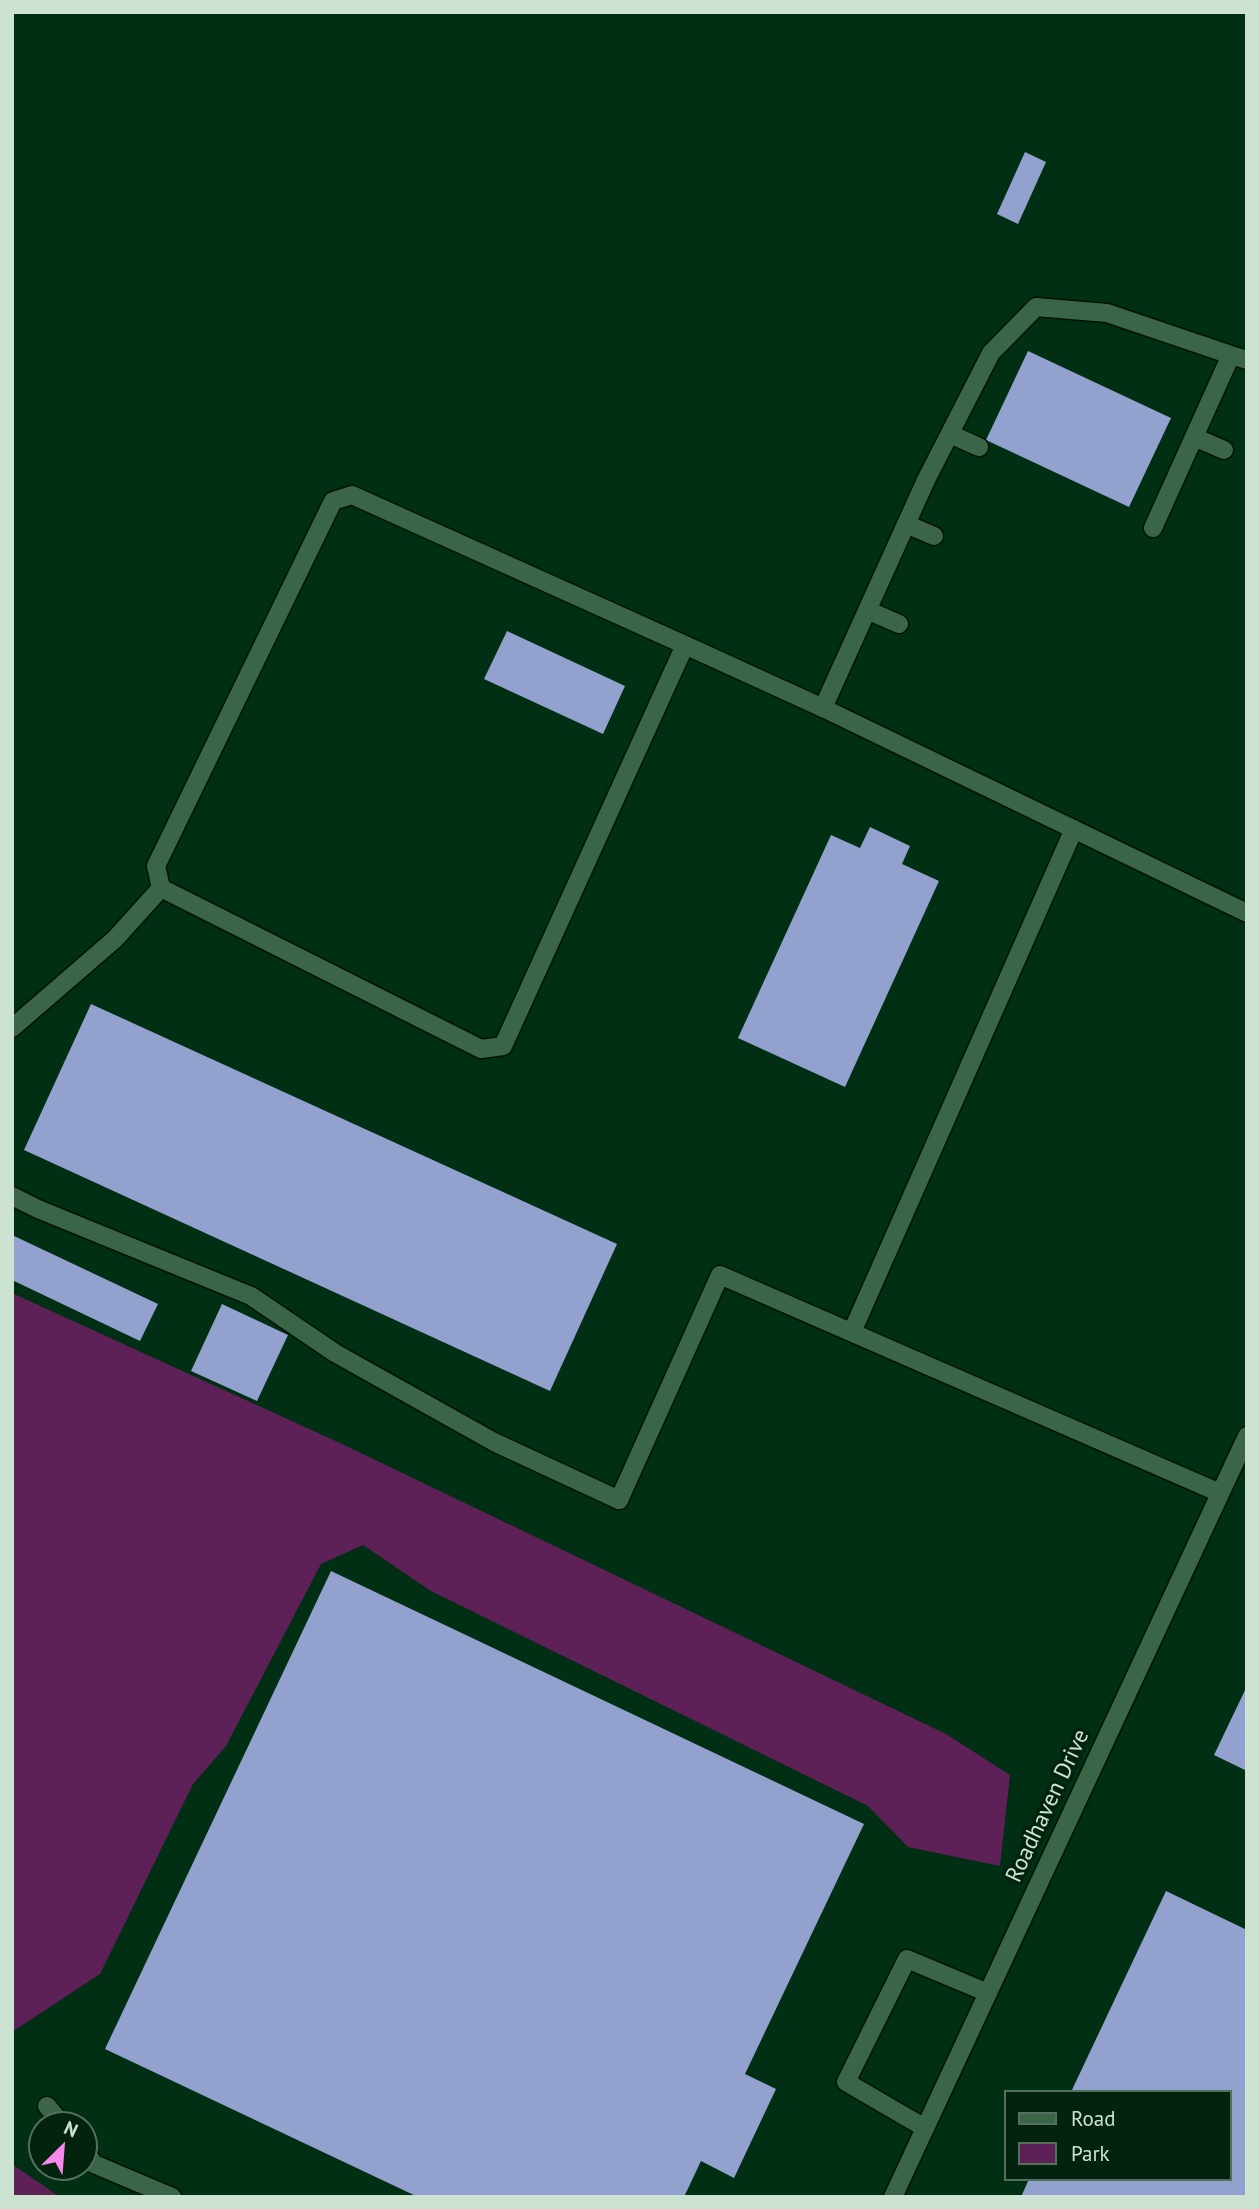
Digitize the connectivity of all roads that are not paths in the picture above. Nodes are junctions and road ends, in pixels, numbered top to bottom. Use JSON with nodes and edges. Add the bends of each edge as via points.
{"nodes":[{"id":1,"x":1239,"y":358,"type":"edge"},
{"id":2,"x":950,"y":434,"type":"junction"},
{"id":3,"x":1194,"y":437,"type":"junction"},
{"id":4,"x":979,"y":447,"type":"dead end"},
{"id":5,"x":1224,"y":450,"type":"dead end"},
{"id":6,"x":906,"y":524,"type":"junction"},
{"id":7,"x":1153,"y":528,"type":"dead end"},
{"id":8,"x":933,"y":536,"type":"dead end"},
{"id":9,"x":867,"y":610,"type":"junction"},
{"id":10,"x":899,"y":624,"type":"dead end"},
{"id":11,"x":685,"y":645,"type":"junction"},
{"id":12,"x":823,"y":708,"type":"junction"},
{"id":13,"x":1074,"y":829,"type":"junction"},
{"id":14,"x":161,"y":888,"type":"junction"},
{"id":15,"x":1247,"y":913,"type":"edge"},
{"id":16,"x":12,"y":1028,"type":"edge"},
{"id":17,"x":12,"y":1196,"type":"edge"},
{"id":18,"x":852,"y":1332,"type":"junction"},
{"id":19,"x":1247,"y":1436,"type":"edge"},
{"id":20,"x":1220,"y":1493,"type":"junction"},
{"id":21,"x":988,"y":1993,"type":"junction"},
{"id":22,"x":47,"y":2106,"type":"dead end"},
{"id":23,"x":51,"y":2111,"type":"edge"},
{"id":24,"x":925,"y":2128,"type":"junction"},
{"id":25,"x":98,"y":2166,"type":"edge"},
{"id":26,"x":172,"y":2197,"type":"edge"},
{"id":27,"x":893,"y":2197,"type":"edge"}],
"edges":[{"from":1,"to":2,"type":"street","via":[[1108,313],[1036,307],[991,353]]},
{"from":1,"to":3,"type":"street"},
{"from":2,"to":4,"type":"street"},
{"from":2,"to":6,"type":"street"},
{"from":3,"to":5,"type":"street"},
{"from":3,"to":7,"type":"street"},
{"from":6,"to":8,"type":"street"},
{"from":6,"to":9,"type":"street"},
{"from":9,"to":10,"type":"street"},
{"from":9,"to":12,"type":"street"},
{"from":11,"to":12,"type":"street"},
{"from":11,"to":14,"type":"street","via":[[352,495],[333,502],[156,866]]},
{"from":11,"to":14,"type":"street","via":[[503,1046],[481,1049]]},
{"from":12,"to":13,"type":"street"},
{"from":13,"to":15,"type":"street"},
{"from":13,"to":18,"type":"street"},
{"from":14,"to":16,"type":"street","via":[[115,939]]},
{"from":17,"to":18,"type":"street","via":[[251,1296],[335,1353],[483,1436],[619,1500],[720,1275]]},
{"from":18,"to":20,"type":"street"},
{"from":19,"to":20,"type":"street","name":"Roadhaven Drive"},
{"from":20,"to":21,"type":"street","name":"Roadhaven Drive"},
{"from":21,"to":24,"type":"street","name":"Roadhaven Drive"},
{"from":21,"to":24,"type":"street","via":[[907,1959],[846,2082]]},
{"from":22,"to":23,"type":"street"},
{"from":24,"to":27,"type":"street","name":"Roadhaven Drive"},
{"from":25,"to":26,"type":"street"}]}
